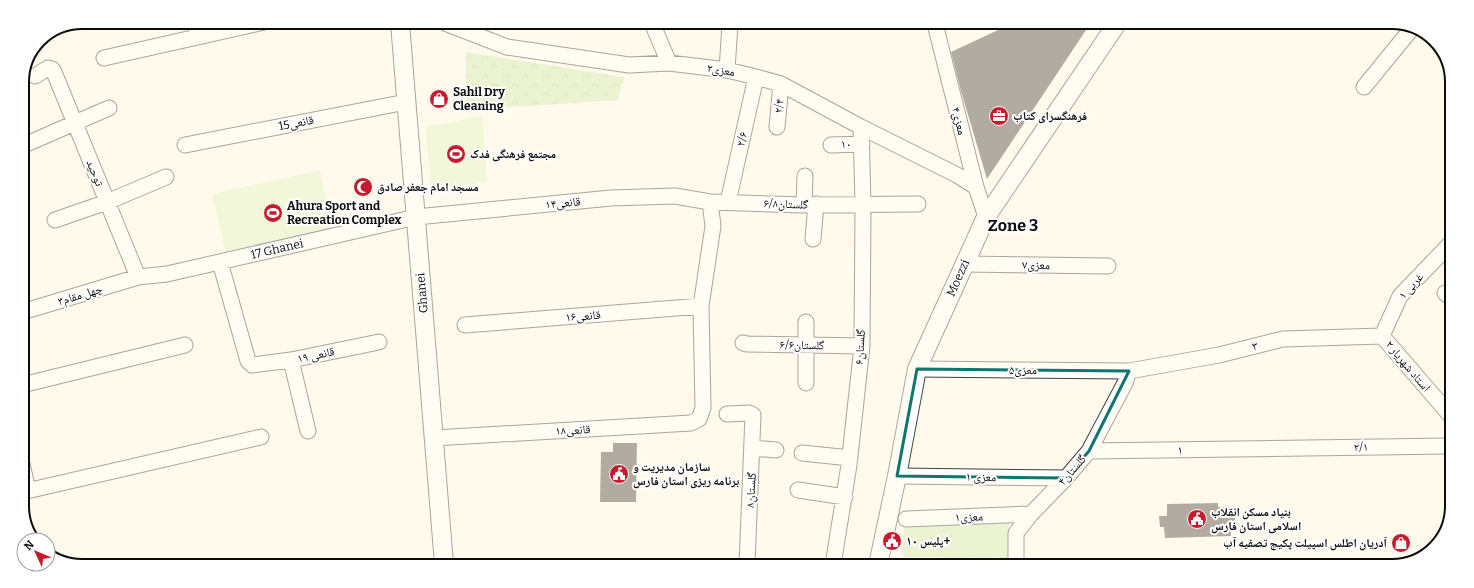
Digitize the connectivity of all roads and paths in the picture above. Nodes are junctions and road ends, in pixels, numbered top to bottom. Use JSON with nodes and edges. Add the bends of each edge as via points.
{"nodes":[{"id":1,"x":197,"y":29,"type":"edge"},
{"id":2,"x":400,"y":29,"type":"edge"},
{"id":3,"x":460,"y":29,"type":"edge"},
{"id":4,"x":655,"y":29,"type":"edge"},
{"id":5,"x":730,"y":29,"type":"edge"},
{"id":6,"x":936,"y":29,"type":"edge"},
{"id":7,"x":1113,"y":29,"type":"edge"},
{"id":8,"x":1409,"y":32,"type":"edge"},
{"id":9,"x":104,"y":58,"type":"dead end"},
{"id":10,"x":669,"y":63,"type":"junction"},
{"id":11,"x":727,"y":70,"type":"junction"},
{"id":12,"x":35,"y":76,"type":"dead end"},
{"id":13,"x":756,"y":77,"type":"junction"},
{"id":14,"x":781,"y":84,"type":"junction"},
{"id":15,"x":1364,"y":87,"type":"dead end"},
{"id":16,"x":406,"y":102,"type":"junction"},
{"id":17,"x":109,"y":108,"type":"dead end"},
{"id":18,"x":75,"y":123,"type":"junction"},
{"id":19,"x":861,"y":127,"type":"junction"},
{"id":20,"x":777,"y":128,"type":"dead end"},
{"id":21,"x":29,"y":143,"type":"edge"},
{"id":22,"x":862,"y":144,"type":"junction"},
{"id":23,"x":831,"y":145,"type":"dead end"},
{"id":24,"x":185,"y":146,"type":"dead end"},
{"id":25,"x":805,"y":176,"type":"dead end"},
{"id":26,"x":166,"y":177,"type":"dead end"},
{"id":27,"x":976,"y":187,"type":"junction"},
{"id":28,"x":108,"y":202,"type":"junction"},
{"id":29,"x":710,"y":202,"type":"junction"},
{"id":30,"x":728,"y":202,"type":"junction"},
{"id":31,"x":863,"y":204,"type":"junction"},
{"id":32,"x":918,"y":204,"type":"dead end"},
{"id":33,"x":810,"y":205,"type":"junction"},
{"id":34,"x":986,"y":217,"type":"junction"},
{"id":35,"x":416,"y":218,"type":"junction"},
{"id":36,"x":55,"y":220,"type":"dead end"},
{"id":37,"x":813,"y":239,"type":"dead end"},
{"id":38,"x":1445,"y":249,"type":"edge"},
{"id":39,"x":220,"y":262,"type":"junction"},
{"id":40,"x":965,"y":264,"type":"junction"},
{"id":41,"x":1108,"y":266,"type":"dead end"},
{"id":42,"x":138,"y":277,"type":"junction"},
{"id":43,"x":701,"y":306,"type":"junction"},
{"id":44,"x":29,"y":310,"type":"edge"},
{"id":45,"x":806,"y":322,"type":"dead end"},
{"id":46,"x":465,"y":325,"type":"dead end"},
{"id":47,"x":1382,"y":336,"type":"junction"},
{"id":48,"x":379,"y":342,"type":"dead end"},
{"id":49,"x":743,"y":343,"type":"dead end"},
{"id":50,"x":185,"y":345,"type":"dead end"},
{"id":51,"x":806,"y":346,"type":"junction"},
{"id":52,"x":862,"y":346,"type":"junction"},
{"id":53,"x":291,"y":360,"type":"junction"},
{"id":54,"x":917,"y":369,"type":"junction"},
{"id":55,"x":1129,"y":371,"type":"junction"},
{"id":56,"x":29,"y":383,"type":"edge"},
{"id":57,"x":806,"y":383,"type":"dead end"},
{"id":58,"x":1445,"y":410,"type":"edge"},
{"id":59,"x":727,"y":414,"type":"dead end"},
{"id":60,"x":308,"y":431,"type":"dead end"},
{"id":61,"x":261,"y":437,"type":"dead end"},
{"id":62,"x":434,"y":438,"type":"junction"},
{"id":63,"x":1445,"y":446,"type":"edge"},
{"id":64,"x":753,"y":448,"type":"junction"},
{"id":65,"x":1272,"y":448,"type":"joint"},
{"id":66,"x":776,"y":450,"type":"dead end"},
{"id":67,"x":1089,"y":451,"type":"junction"},
{"id":68,"x":802,"y":453,"type":"dead end"},
{"id":69,"x":850,"y":458,"type":"junction"},
{"id":70,"x":897,"y":476,"type":"junction"},
{"id":71,"x":1066,"y":478,"type":"junction"},
{"id":72,"x":29,"y":488,"type":"edge"},
{"id":73,"x":798,"y":490,"type":"dead end"},
{"id":74,"x":844,"y":497,"type":"junction"},
{"id":75,"x":1032,"y":514,"type":"junction"},
{"id":76,"x":906,"y":519,"type":"dead end"},
{"id":77,"x":444,"y":559,"type":"edge"},
{"id":78,"x":747,"y":559,"type":"edge"},
{"id":79,"x":834,"y":559,"type":"edge"},
{"id":80,"x":879,"y":559,"type":"edge"},
{"id":81,"x":1016,"y":559,"type":"edge"}],
"edges":[{"from":1,"to":9,"type":"street"},
{"from":2,"to":16,"type":"street","name":"Ghanei"},
{"from":3,"to":10,"type":"street","name":"۲معزی","via":[[507,47],[629,65]]},
{"from":4,"to":10,"type":"street"},
{"from":5,"to":11,"type":"street"},
{"from":6,"to":27,"type":"street","name":"۴معزی"},
{"from":7,"to":34,"type":"street","name":"Moezzi"},
{"from":8,"to":15,"type":"street"},
{"from":10,"to":11,"type":"street","name":"۲معزی"},
{"from":11,"to":13,"type":"street","name":"۲معزی"},
{"from":12,"to":18,"type":"street","name":"توحید","via":[[48,68],[52,69]]},
{"from":13,"to":14,"type":"street","name":"۲معزی"},
{"from":13,"to":30,"type":"street","name":"۲/۶"},
{"from":14,"to":19,"type":"street","name":"۲معزی"},
{"from":14,"to":20,"type":"street","name":"۲/۴"},
{"from":16,"to":24,"type":"street","name":"15قانعی"},
{"from":16,"to":35,"type":"street","name":"Ghanei"},
{"from":17,"to":18,"type":"street"},
{"from":18,"to":21,"type":"street"},
{"from":18,"to":28,"type":"street","name":"توحید"},
{"from":19,"to":22,"type":"street","name":"گلستان۶"},
{"from":19,"to":27,"type":"street","name":"۲معزی","via":[[957,174]]},
{"from":22,"to":23,"type":"street","name":"۱۰"},
{"from":22,"to":31,"type":"street","name":"گلستان۶"},
{"from":25,"to":33,"type":"street"},
{"from":26,"to":28,"type":"street"},
{"from":27,"to":34,"type":"street","name":"۴معزی"},
{"from":28,"to":36,"type":"street"},
{"from":28,"to":42,"type":"street","name":"توحید"},
{"from":29,"to":30,"type":"street","name":"۶/۸گلستان"},
{"from":29,"to":35,"type":"street","name":"۱۴قانعی","via":[[675,196],[611,198]]},
{"from":29,"to":43,"type":"street","via":[[713,226]]},
{"from":30,"to":33,"type":"street","name":"۶/۸گلستان"},
{"from":31,"to":32,"type":"street","name":"۶/۸گلستان"},
{"from":31,"to":33,"type":"street","name":"۶/۸گلستان"},
{"from":31,"to":52,"type":"street","name":"گلستان۶"},
{"from":33,"to":37,"type":"street"},
{"from":34,"to":40,"type":"street","name":"Moezzi"},
{"from":35,"to":39,"type":"street","name":"17 Ghanei"},
{"from":35,"to":62,"type":"street","name":"Ghanei"},
{"from":38,"to":47,"type":"street","name":"۱ غربی","via":[[1400,296]]},
{"from":39,"to":42,"type":"street","name":"17 Ghanei","via":[[168,274]]},
{"from":39,"to":53,"type":"street","name":"قانعی ۱۹","via":[[248,361],[252,365]]},
{"from":40,"to":41,"type":"street","name":"۷معزی"},
{"from":40,"to":54,"type":"street","name":"Moezzi"},
{"from":42,"to":44,"type":"street","name":"چهل مقام۳"},
{"from":43,"to":46,"type":"street","name":"۱۶قانعی"},
{"from":43,"to":62,"type":"street","name":"۱۸قانعی","via":[[703,408],[699,419],[691,423]]},
{"from":45,"to":51,"type":"street"},
{"from":47,"to":55,"type":"street","name":"۳","via":[[1283,339],[1219,355]]},
{"from":47,"to":58,"type":"street","name":"استاد شهریار ۲"},
{"from":48,"to":53,"type":"street","name":"قانعی ۱۹"},
{"from":49,"to":51,"type":"street","name":"۶/۶گلستان"},
{"from":50,"to":56,"type":"street"},
{"from":51,"to":52,"type":"street","name":"۶/۶گلستان"},
{"from":51,"to":57,"type":"street"},
{"from":52,"to":69,"type":"street","name":"گلستان۶"},
{"from":53,"to":60,"type":"street"},
{"from":54,"to":55,"type":"street","name":"۵معزی"},
{"from":54,"to":70,"type":"street","name":"Moezzi"},
{"from":55,"to":67,"type":"street","name":"گلستان۴"},
{"from":59,"to":64,"type":"street","name":"گلستان۸","via":[[753,415]]},
{"from":61,"to":72,"type":"street","via":[[31,490]]},
{"from":62,"to":77,"type":"street","name":"Ghanei"},
{"from":63,"to":65,"type":"street","name":"۲/۱"},
{"from":64,"to":66,"type":"street"},
{"from":64,"to":78,"type":"street","name":"گلستان۸"},
{"from":65,"to":67,"type":"street","name":"۱"},
{"from":67,"to":71,"type":"street","name":"گلستان۴"},
{"from":68,"to":69,"type":"street"},
{"from":69,"to":74,"type":"street","name":"گلستان۶"},
{"from":70,"to":71,"type":"street","name":"معزی ۱"},
{"from":70,"to":80,"type":"street","name":"Moezzi"},
{"from":71,"to":75,"type":"street","name":"گلستان۴"},
{"from":73,"to":74,"type":"street"},
{"from":74,"to":79,"type":"street","name":"گلستان۶"},
{"from":75,"to":76,"type":"street","name":"۱معزی"},
{"from":75,"to":81,"type":"street","name":"گلستان۴","via":[[1016,533]]}]}
